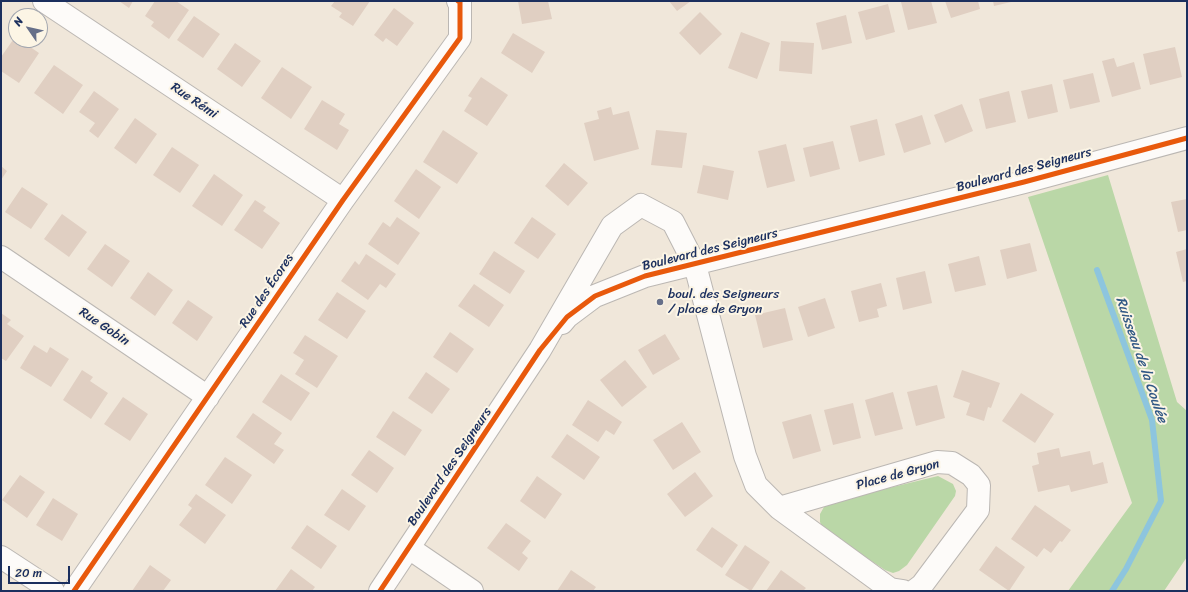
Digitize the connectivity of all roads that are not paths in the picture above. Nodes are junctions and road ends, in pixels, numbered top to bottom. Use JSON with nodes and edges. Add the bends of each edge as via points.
{"nodes":[{"id":1,"x":44,"y":1,"type":"edge"},
{"id":2,"x":458,"y":1,"type":"edge"},
{"id":3,"x":1187,"y":138,"type":"edge"},
{"id":4,"x":343,"y":200,"type":"junction"},
{"id":5,"x":1,"y":257,"type":"edge"},
{"id":6,"x":694,"y":265,"type":"junction"},
{"id":7,"x":540,"y":350,"type":"junction"},
{"id":8,"x":208,"y":397,"type":"junction"},
{"id":9,"x":779,"y":508,"type":"junction"},
{"id":10,"x":409,"y":548,"type":"junction"},
{"id":11,"x":1,"y":557,"type":"edge"},
{"id":12,"x":53,"y":591,"type":"edge"},
{"id":13,"x":74,"y":591,"type":"edge"},
{"id":14,"x":380,"y":591,"type":"edge"},
{"id":15,"x":472,"y":591,"type":"edge"},
{"id":16,"x":903,"y":591,"type":"edge"},
{"id":17,"x":914,"y":591,"type":"edge"}],
"edges":[{"from":1,"to":4,"type":"street","name":"Rue Rémi"},
{"from":2,"to":4,"type":"street","name":"Rue des Écores","via":[[460,38]]},
{"from":3,"to":6,"type":"street","name":"Boulevard des Seigneurs"},
{"from":4,"to":8,"type":"street","name":"Rue des Écores"},
{"from":5,"to":8,"type":"street","name":"Rue Gobin"},
{"from":6,"to":7,"type":"street","name":"Boulevard des Seigneurs","via":[[645,276],[595,296],[568,317]]},
{"from":6,"to":7,"type":"street","name":"Boulevard des Seigneurs","via":[[673,222],[641,205],[612,226]]},
{"from":6,"to":9,"type":"street","via":[[756,485]]},
{"from":7,"to":10,"type":"street","name":"Boulevard des Seigneurs"},
{"from":8,"to":13,"type":"street","name":"Rue des Écores"},
{"from":9,"to":16,"type":"street","via":[[890,589]]},
{"from":9,"to":17,"type":"street","name":"Place de Gryon","via":[[936,462],[952,462],[971,474],[979,485],[978,510],[922,585]]},
{"from":10,"to":14,"type":"street","name":"Boulevard des Seigneurs"},
{"from":10,"to":15,"type":"street"},
{"from":11,"to":12,"type":"street"}]}
